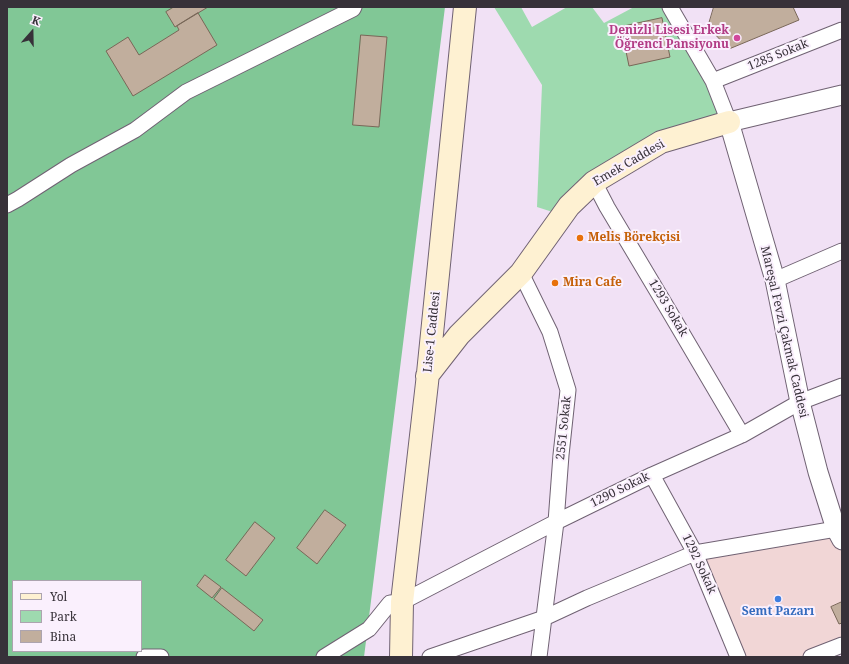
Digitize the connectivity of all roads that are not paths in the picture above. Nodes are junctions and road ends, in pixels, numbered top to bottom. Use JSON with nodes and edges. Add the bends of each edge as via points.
{"nodes":[{"id":1,"x":354,"y":7,"type":"edge"},
{"id":2,"x":465,"y":7,"type":"edge"},
{"id":3,"x":670,"y":7,"type":"edge"},
{"id":4,"x":842,"y":30,"type":"edge"},
{"id":5,"x":714,"y":81,"type":"junction"},
{"id":6,"x":842,"y":95,"type":"edge"},
{"id":7,"x":729,"y":122,"type":"junction"},
{"id":8,"x":594,"y":182,"type":"junction"},
{"id":9,"x":7,"y":205,"type":"edge"},
{"id":10,"x":842,"y":251,"type":"edge"},
{"id":11,"x":521,"y":272,"type":"junction"},
{"id":12,"x":775,"y":280,"type":"junction"},
{"id":13,"x":432,"y":332,"type":"junction"},
{"id":14,"x":453,"y":342,"type":"junction"},
{"id":15,"x":427,"y":376,"type":"junction"},
{"id":16,"x":842,"y":386,"type":"edge"},
{"id":17,"x":800,"y":402,"type":"junction"},
{"id":18,"x":742,"y":435,"type":"junction"},
{"id":19,"x":652,"y":475,"type":"junction"},
{"id":20,"x":556,"y":522,"type":"junction"},
{"id":21,"x":840,"y":532,"type":"edge"},
{"id":22,"x":695,"y":553,"type":"junction"},
{"id":23,"x":402,"y":602,"type":"junction"},
{"id":24,"x":544,"y":618,"type":"junction"},
{"id":25,"x":842,"y":645,"type":"edge"},
{"id":26,"x":144,"y":657,"type":"edge"},
{"id":27,"x":161,"y":657,"type":"edge"},
{"id":28,"x":324,"y":657,"type":"edge"},
{"id":29,"x":387,"y":657,"type":"edge"},
{"id":30,"x":401,"y":657,"type":"edge"},
{"id":31,"x":430,"y":657,"type":"edge"},
{"id":32,"x":539,"y":657,"type":"edge"},
{"id":33,"x":738,"y":657,"type":"edge"},
{"id":34,"x":811,"y":657,"type":"edge"}],
"edges":[{"from":1,"to":9,"type":"street","via":[[186,92],[135,130],[71,165]]},
{"from":2,"to":13,"type":"main road","name":"Lise-1 Caddesi"},
{"from":3,"to":5,"type":"street"},
{"from":4,"to":5,"type":"street","name":"1285 Sokak"},
{"from":5,"to":7,"type":"street"},
{"from":6,"to":7,"type":"street","name":"Emek Caddesi"},
{"from":7,"to":8,"type":"main road","name":"Emek Caddesi","via":[[661,142]]},
{"from":7,"to":12,"type":"street","name":"Mareşal Fevzi Çakmak Caddesi"},
{"from":8,"to":11,"type":"main road","name":"Emek Caddesi","via":[[569,206]]},
{"from":8,"to":18,"type":"street","name":"1293 Sokak"},
{"from":10,"to":12,"type":"street"},
{"from":11,"to":14,"type":"main road","name":"Emek Caddesi"},
{"from":11,"to":20,"type":"street","name":"2551 Sokak","via":[[550,332],[568,390]]},
{"from":12,"to":17,"type":"street","name":"Mareşal Fevzi Çakmak Caddesi"},
{"from":13,"to":14,"type":"street","via":[[439,341]]},
{"from":13,"to":15,"type":"main road","name":"Lise-1 Caddesi"},
{"from":14,"to":15,"type":"main road","name":"Emek Caddesi"},
{"from":15,"to":23,"type":"main road","name":"Lise-1 Caddesi"},
{"from":16,"to":17,"type":"street","name":"1290 Sokak"},
{"from":17,"to":18,"type":"street","name":"1290 Sokak"},
{"from":17,"to":21,"type":"street","name":"Mareşal Fevzi Çakmak Caddesi","via":[[818,472]]},
{"from":18,"to":19,"type":"street","name":"1290 Sokak"},
{"from":19,"to":20,"type":"street","name":"1290 Sokak"},
{"from":19,"to":22,"type":"street","name":"1292 Sokak"},
{"from":20,"to":23,"type":"street","name":"1290 Sokak"},
{"from":20,"to":24,"type":"street","name":"2551 Sokak"},
{"from":21,"to":22,"type":"street"},
{"from":22,"to":24,"type":"street"},
{"from":22,"to":33,"type":"street","name":"1292 Sokak"},
{"from":23,"to":28,"type":"street","name":"1290 Sokak","via":[[390,603],[369,629]]},
{"from":23,"to":29,"type":"main road"},
{"from":23,"to":30,"type":"main road","name":"Lise-1 Caddesi"},
{"from":24,"to":31,"type":"street"},
{"from":24,"to":32,"type":"street","name":"2551 Sokak"},
{"from":25,"to":34,"type":"street"},
{"from":26,"to":27,"type":"street"}]}
